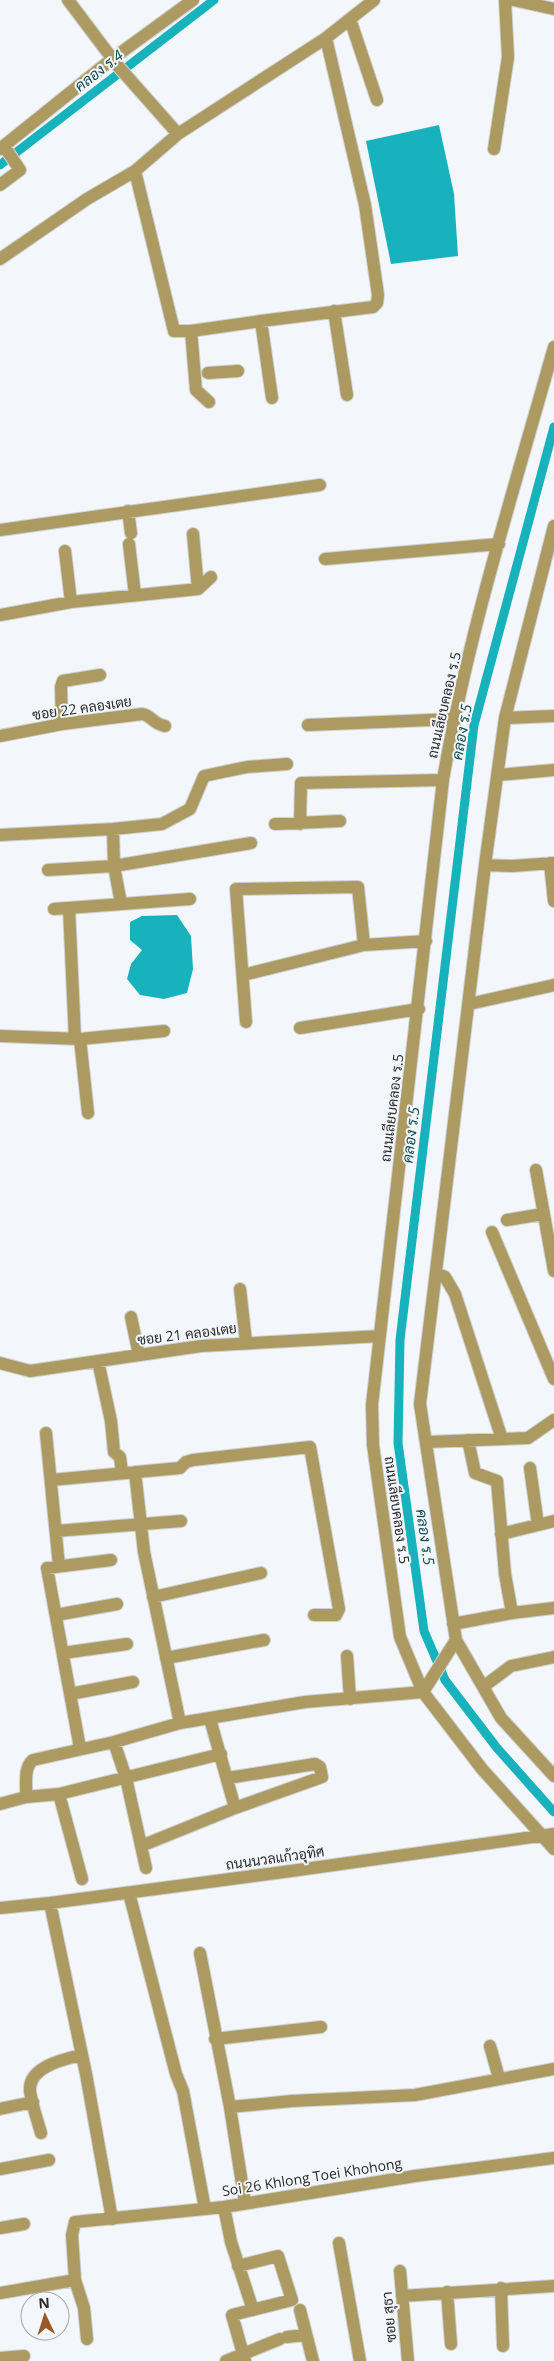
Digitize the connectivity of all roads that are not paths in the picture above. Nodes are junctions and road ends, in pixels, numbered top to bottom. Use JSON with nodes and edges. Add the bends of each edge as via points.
{"nodes":[{"id":1,"x":68,"y":0,"type":"edge"},
{"id":2,"x":193,"y":0,"type":"edge"},
{"id":3,"x":374,"y":0,"type":"edge"},
{"id":4,"x":504,"y":0,"type":"edge"},
{"id":5,"x":513,"y":0,"type":"edge"},
{"id":6,"x":554,"y":9,"type":"edge"},
{"id":7,"x":350,"y":19,"type":"junction"},
{"id":8,"x":326,"y":38,"type":"junction"},
{"id":9,"x":115,"y":62,"type":"junction"},
{"id":10,"x":377,"y":100,"type":"dead end"},
{"id":11,"x":178,"y":134,"type":"junction"},
{"id":12,"x":4,"y":149,"type":"edge"},
{"id":13,"x":494,"y":149,"type":"dead end"},
{"id":14,"x":136,"y":171,"type":"junction"},
{"id":15,"x":0,"y":185,"type":"edge"},
{"id":16,"x":0,"y":259,"type":"edge"},
{"id":17,"x":334,"y":311,"type":"junction"},
{"id":18,"x":261,"y":321,"type":"junction"},
{"id":19,"x":191,"y":331,"type":"junction"},
{"id":20,"x":554,"y":348,"type":"edge"},
{"id":21,"x":238,"y":371,"type":"dead end"},
{"id":22,"x":201,"y":374,"type":"junction"},
{"id":23,"x":347,"y":395,"type":"dead end"},
{"id":24,"x":272,"y":398,"type":"dead end"},
{"id":25,"x":210,"y":402,"type":"dead end"},
{"id":26,"x":320,"y":484,"type":"dead end"},
{"id":27,"x":128,"y":511,"type":"junction"},
{"id":28,"x":554,"y":526,"type":"edge"},
{"id":29,"x":0,"y":530,"type":"edge"},
{"id":30,"x":193,"y":534,"type":"dead end"},
{"id":31,"x":499,"y":544,"type":"junction"},
{"id":32,"x":66,"y":551,"type":"dead end"},
{"id":33,"x":325,"y":559,"type":"dead end"},
{"id":34,"x":549,"y":560,"type":"edge"},
{"id":35,"x":211,"y":577,"type":"dead end"},
{"id":36,"x":198,"y":588,"type":"junction"},
{"id":37,"x":135,"y":595,"type":"junction"},
{"id":38,"x":71,"y":602,"type":"junction"},
{"id":39,"x":0,"y":615,"type":"edge"},
{"id":40,"x":100,"y":675,"type":"dead end"},
{"id":41,"x":554,"y":716,"type":"edge"},
{"id":42,"x":505,"y":718,"type":"junction"},
{"id":43,"x":454,"y":719,"type":"junction"},
{"id":44,"x":62,"y":724,"type":"junction"},
{"id":45,"x":308,"y":725,"type":"dead end"},
{"id":46,"x":165,"y":726,"type":"dead end"},
{"id":47,"x":0,"y":736,"type":"edge"},
{"id":48,"x":287,"y":764,"type":"dead end"},
{"id":49,"x":554,"y":770,"type":"edge"},
{"id":50,"x":498,"y":775,"type":"junction"},
{"id":51,"x":443,"y":780,"type":"junction"},
{"id":52,"x":340,"y":821,"type":"dead end"},
{"id":53,"x":275,"y":824,"type":"dead end"},
{"id":54,"x":300,"y":824,"type":"junction"},
{"id":55,"x":113,"y":829,"type":"junction"},
{"id":56,"x":0,"y":835,"type":"edge"},
{"id":57,"x":251,"y":843,"type":"dead end"},
{"id":58,"x":552,"y":863,"type":"edge"},
{"id":59,"x":484,"y":864,"type":"junction"},
{"id":60,"x":114,"y":866,"type":"junction"},
{"id":61,"x":48,"y":870,"type":"dead end"},
{"id":62,"x":120,"y":898,"type":"dead end"},
{"id":63,"x":190,"y":899,"type":"dead end"},
{"id":64,"x":554,"y":900,"type":"edge"},
{"id":65,"x":69,"y":908,"type":"junction"},
{"id":66,"x":54,"y":909,"type":"dead end"},
{"id":67,"x":426,"y":942,"type":"junction"},
{"id":68,"x":364,"y":945,"type":"junction"},
{"id":69,"x":243,"y":975,"type":"junction"},
{"id":70,"x":554,"y":985,"type":"edge"},
{"id":71,"x":469,"y":1004,"type":"junction"},
{"id":72,"x":419,"y":1010,"type":"junction"},
{"id":73,"x":246,"y":1022,"type":"dead end"},
{"id":74,"x":300,"y":1028,"type":"dead end"},
{"id":75,"x":164,"y":1031,"type":"dead end"},
{"id":76,"x":0,"y":1036,"type":"edge"},
{"id":77,"x":77,"y":1039,"type":"junction"},
{"id":78,"x":88,"y":1113,"type":"dead end"},
{"id":79,"x":536,"y":1170,"type":"dead end"},
{"id":80,"x":548,"y":1219,"type":"edge"},
{"id":81,"x":507,"y":1220,"type":"dead end"},
{"id":82,"x":492,"y":1232,"type":"dead end"},
{"id":83,"x":554,"y":1271,"type":"edge"},
{"id":84,"x":436,"y":1273,"type":"junction"},
{"id":85,"x":240,"y":1289,"type":"dead end"},
{"id":86,"x":131,"y":1317,"type":"dead end"},
{"id":87,"x":380,"y":1336,"type":"junction"},
{"id":88,"x":246,"y":1342,"type":"junction"},
{"id":89,"x":139,"y":1355,"type":"junction"},
{"id":90,"x":98,"y":1361,"type":"junction"},
{"id":91,"x":0,"y":1363,"type":"edge"},
{"id":92,"x":554,"y":1380,"type":"edge"},
{"id":93,"x":554,"y":1420,"type":"edge"},
{"id":94,"x":46,"y":1432,"type":"dead end"},
{"id":95,"x":502,"y":1439,"type":"junction"},
{"id":96,"x":468,"y":1440,"type":"junction"},
{"id":97,"x":426,"y":1442,"type":"junction"},
{"id":98,"x":530,"y":1468,"type":"dead end"},
{"id":99,"x":129,"y":1472,"type":"junction"},
{"id":100,"x":50,"y":1480,"type":"junction"},
{"id":101,"x":181,"y":1521,"type":"dead end"},
{"id":102,"x":554,"y":1521,"type":"edge"},
{"id":103,"x":141,"y":1524,"type":"junction"},
{"id":104,"x":538,"y":1525,"type":"junction"},
{"id":105,"x":56,"y":1531,"type":"junction"},
{"id":106,"x":502,"y":1534,"type":"junction"},
{"id":107,"x":112,"y":1560,"type":"dead end"},
{"id":108,"x":60,"y":1566,"type":"junction"},
{"id":109,"x":261,"y":1573,"type":"dead end"},
{"id":110,"x":153,"y":1597,"type":"junction"},
{"id":111,"x":117,"y":1604,"type":"dead end"},
{"id":112,"x":554,"y":1608,"type":"edge"},
{"id":113,"x":512,"y":1613,"type":"junction"},
{"id":114,"x":56,"y":1615,"type":"junction"},
{"id":115,"x":314,"y":1615,"type":"dead end"},
{"id":116,"x":454,"y":1624,"type":"junction"},
{"id":117,"x":264,"y":1640,"type":"dead end"},
{"id":118,"x":456,"y":1640,"type":"junction"},
{"id":119,"x":126,"y":1644,"type":"dead end"},
{"id":120,"x":63,"y":1653,"type":"junction"},
{"id":121,"x":347,"y":1656,"type":"dead end"},
{"id":122,"x":554,"y":1657,"type":"edge"},
{"id":123,"x":166,"y":1658,"type":"junction"},
{"id":124,"x":133,"y":1682,"type":"dead end"},
{"id":125,"x":483,"y":1687,"type":"junction"},
{"id":126,"x":423,"y":1692,"type":"junction"},
{"id":127,"x":70,"y":1694,"type":"junction"},
{"id":128,"x":350,"y":1699,"type":"junction"},
{"id":129,"x":210,"y":1719,"type":"junction"},
{"id":130,"x":180,"y":1723,"type":"junction"},
{"id":131,"x":114,"y":1742,"type":"junction"},
{"id":132,"x":80,"y":1748,"type":"junction"},
{"id":133,"x":221,"y":1754,"type":"junction"},
{"id":134,"x":554,"y":1776,"type":"edge"},
{"id":135,"x":126,"y":1778,"type":"junction"},
{"id":136,"x":228,"y":1778,"type":"junction"},
{"id":137,"x":60,"y":1794,"type":"junction"},
{"id":138,"x":26,"y":1797,"type":"junction"},
{"id":139,"x":0,"y":1804,"type":"edge"},
{"id":140,"x":235,"y":1808,"type":"junction"},
{"id":141,"x":548,"y":1835,"type":"edge"},
{"id":142,"x":141,"y":1846,"type":"junction"},
{"id":143,"x":554,"y":1849,"type":"edge"},
{"id":144,"x":146,"y":1868,"type":"dead end"},
{"id":145,"x":82,"y":1879,"type":"dead end"},
{"id":146,"x":129,"y":1893,"type":"junction"},
{"id":147,"x":50,"y":1903,"type":"junction"},
{"id":148,"x":0,"y":1908,"type":"edge"},
{"id":149,"x":200,"y":1952,"type":"dead end"},
{"id":150,"x":320,"y":2027,"type":"dead end"},
{"id":151,"x":216,"y":2039,"type":"junction"},
{"id":152,"x":490,"y":2046,"type":"dead end"},
{"id":153,"x":81,"y":2055,"type":"junction"},
{"id":154,"x":554,"y":2069,"type":"edge"},
{"id":155,"x":499,"y":2078,"type":"junction"},
{"id":156,"x":33,"y":2102,"type":"junction"},
{"id":157,"x":230,"y":2107,"type":"junction"},
{"id":158,"x":0,"y":2109,"type":"edge"},
{"id":159,"x":41,"y":2133,"type":"dead end"},
{"id":160,"x":554,"y":2158,"type":"edge"},
{"id":161,"x":49,"y":2160,"type":"dead end"},
{"id":162,"x":0,"y":2169,"type":"edge"},
{"id":163,"x":245,"y":2203,"type":"junction"},
{"id":164,"x":224,"y":2207,"type":"junction"},
{"id":165,"x":204,"y":2209,"type":"junction"},
{"id":166,"x":112,"y":2219,"type":"junction"},
{"id":167,"x":24,"y":2224,"type":"dead end"},
{"id":168,"x":0,"y":2228,"type":"edge"},
{"id":169,"x":339,"y":2243,"type":"dead end"},
{"id":170,"x":238,"y":2266,"type":"junction"},
{"id":171,"x":400,"y":2271,"type":"dead end"},
{"id":172,"x":76,"y":2280,"type":"junction"},
{"id":173,"x":554,"y":2286,"type":"edge"},
{"id":174,"x":500,"y":2288,"type":"junction"},
{"id":175,"x":447,"y":2292,"type":"junction"},
{"id":176,"x":0,"y":2293,"type":"edge"},
{"id":177,"x":402,"y":2296,"type":"junction"},
{"id":178,"x":253,"y":2310,"type":"junction"},
{"id":179,"x":300,"y":2310,"type":"dead end"},
{"id":180,"x":306,"y":2336,"type":"junction"},
{"id":181,"x":87,"y":2339,"type":"dead end"},
{"id":182,"x":452,"y":2344,"type":"dead end"},
{"id":183,"x":503,"y":2346,"type":"dead end"},
{"id":184,"x":24,"y":2356,"type":"dead end"},
{"id":185,"x":0,"y":2358,"type":"edge"},
{"id":186,"x":244,"y":2358,"type":"edge"},
{"id":187,"x":226,"y":2361,"type":"edge"},
{"id":188,"x":312,"y":2361,"type":"edge"},
{"id":189,"x":360,"y":2361,"type":"edge"},
{"id":190,"x":408,"y":2361,"type":"edge"}],
"edges":[{"from":1,"to":9,"type":"street"},
{"from":2,"to":9,"type":"street"},
{"from":3,"to":7,"type":"street"},
{"from":4,"to":13,"type":"street","via":[[508,57]]},
{"from":5,"to":6,"type":"street"},
{"from":7,"to":8,"type":"street"},
{"from":7,"to":10,"type":"street"},
{"from":8,"to":11,"type":"street"},
{"from":8,"to":17,"type":"street","via":[[365,205],[378,295],[373,307]]},
{"from":9,"to":11,"type":"street"},
{"from":9,"to":12,"type":"street"},
{"from":11,"to":14,"type":"street"},
{"from":12,"to":15,"type":"street","via":[[20,170]]},
{"from":14,"to":16,"type":"street","via":[[87,199]]},
{"from":14,"to":19,"type":"street","via":[[172,328],[174,331]]},
{"from":17,"to":18,"type":"street"},
{"from":17,"to":23,"type":"street"},
{"from":18,"to":19,"type":"street"},
{"from":18,"to":24,"type":"street"},
{"from":19,"to":22,"type":"street"},
{"from":20,"to":31,"type":"street","name":"ถนนเลียบคลอง ร.5"},
{"from":21,"to":22,"type":"street"},
{"from":22,"to":25,"type":"street","via":[[196,390]]},
{"from":26,"to":27,"type":"street"},
{"from":27,"to":29,"type":"street"},
{"from":27,"to":37,"type":"street"},
{"from":28,"to":34,"type":"street"},
{"from":30,"to":36,"type":"street"},
{"from":31,"to":33,"type":"street"},
{"from":31,"to":43,"type":"street","name":"ถนนเลียบคลอง ร.5"},
{"from":32,"to":38,"type":"street"},
{"from":34,"to":42,"type":"street"},
{"from":35,"to":36,"type":"street"},
{"from":36,"to":37,"type":"street"},
{"from":37,"to":38,"type":"street"},
{"from":38,"to":39,"type":"street"},
{"from":40,"to":44,"type":"street","via":[[63,681]]},
{"from":41,"to":42,"type":"street"},
{"from":42,"to":50,"type":"street"},
{"from":43,"to":45,"type":"street"},
{"from":43,"to":51,"type":"street","name":"ถนนเลียบคลอง ร.5"},
{"from":44,"to":46,"type":"street","name":"ซอย 22 คลองเตย","via":[[142,714],[149,716],[157,725]]},
{"from":44,"to":47,"type":"street","name":"ซอย 22 คลองเตย"},
{"from":48,"to":55,"type":"street","via":[[212,772],[200,780],[190,809],[162,824]]},
{"from":49,"to":50,"type":"street"},
{"from":50,"to":59,"type":"street"},
{"from":51,"to":54,"type":"street","via":[[301,783]]},
{"from":51,"to":67,"type":"street","name":"ถนนเลียบคลอง ร.5"},
{"from":52,"to":54,"type":"street"},
{"from":53,"to":54,"type":"street"},
{"from":55,"to":56,"type":"street"},
{"from":55,"to":60,"type":"street"},
{"from":57,"to":60,"type":"street"},
{"from":58,"to":59,"type":"street"},
{"from":58,"to":64,"type":"street"},
{"from":59,"to":71,"type":"street"},
{"from":60,"to":61,"type":"street"},
{"from":60,"to":62,"type":"street"},
{"from":63,"to":65,"type":"street"},
{"from":65,"to":66,"type":"street"},
{"from":65,"to":77,"type":"street"},
{"from":67,"to":68,"type":"street"},
{"from":67,"to":72,"type":"street","name":"ถนนเลียบคลอง ร.5"},
{"from":68,"to":69,"type":"street"},
{"from":68,"to":69,"type":"street","via":[[358,887],[236,888]]},
{"from":69,"to":73,"type":"street"},
{"from":70,"to":71,"type":"street"},
{"from":71,"to":84,"type":"street"},
{"from":72,"to":74,"type":"street"},
{"from":72,"to":87,"type":"street","name":"ถนนเลียบคลอง ร.5"},
{"from":75,"to":77,"type":"street"},
{"from":76,"to":77,"type":"street"},
{"from":77,"to":78,"type":"street"},
{"from":79,"to":80,"type":"street"},
{"from":80,"to":81,"type":"street"},
{"from":80,"to":83,"type":"street"},
{"from":82,"to":92,"type":"street"},
{"from":84,"to":95,"type":"street","via":[[445,1277],[455,1294]]},
{"from":84,"to":97,"type":"street","via":[[420,1404]]},
{"from":85,"to":88,"type":"street"},
{"from":86,"to":89,"type":"street"},
{"from":87,"to":88,"type":"street","name":"ซอย 21 คลองเตย"},
{"from":87,"to":126,"type":"street","name":"ถนนเลียบคลอง ร.5","via":[[372,1405],[372,1445],[400,1637]]},
{"from":88,"to":89,"type":"street","name":"ซอย 21 คลองเตย"},
{"from":89,"to":90,"type":"street","name":"ซอย 21 คลองเตย"},
{"from":90,"to":91,"type":"street","name":"ซอย 21 คลองเตย","via":[[30,1371]]},
{"from":90,"to":99,"type":"street","via":[[114,1452]]},
{"from":93,"to":95,"type":"street","via":[[528,1438]]},
{"from":94,"to":100,"type":"street"},
{"from":95,"to":96,"type":"street"},
{"from":96,"to":97,"type":"street"},
{"from":96,"to":106,"type":"street","via":[[475,1473],[497,1481]]},
{"from":97,"to":116,"type":"street"},
{"from":98,"to":104,"type":"street"},
{"from":99,"to":100,"type":"street"},
{"from":99,"to":103,"type":"street"},
{"from":99,"to":115,"type":"street","via":[[180,1468],[192,1460],[310,1447],[339,1609],[336,1615]]},
{"from":100,"to":105,"type":"street"},
{"from":101,"to":103,"type":"street"},
{"from":102,"to":104,"type":"street"},
{"from":103,"to":105,"type":"street"},
{"from":103,"to":110,"type":"street"},
{"from":104,"to":106,"type":"street"},
{"from":105,"to":108,"type":"street"},
{"from":106,"to":113,"type":"street"},
{"from":107,"to":108,"type":"street"},
{"from":108,"to":114,"type":"street","via":[[47,1568]]},
{"from":109,"to":110,"type":"street"},
{"from":110,"to":123,"type":"street"},
{"from":111,"to":114,"type":"street"},
{"from":112,"to":113,"type":"street"},
{"from":113,"to":116,"type":"street"},
{"from":114,"to":120,"type":"street"},
{"from":116,"to":118,"type":"street"},
{"from":117,"to":123,"type":"street"},
{"from":118,"to":125,"type":"street"},
{"from":118,"to":126,"type":"street"},
{"from":119,"to":120,"type":"street"},
{"from":120,"to":127,"type":"street"},
{"from":121,"to":128,"type":"street"},
{"from":122,"to":125,"type":"street","via":[[512,1666]]},
{"from":123,"to":130,"type":"street"},
{"from":124,"to":127,"type":"street"},
{"from":125,"to":134,"type":"street","via":[[501,1718]]},
{"from":126,"to":128,"type":"street"},
{"from":126,"to":141,"type":"street","name":"ถนนเลียบคลอง ร.5","via":[[482,1769]]},
{"from":127,"to":132,"type":"street"},
{"from":128,"to":129,"type":"street","via":[[304,1702]]},
{"from":129,"to":130,"type":"street"},
{"from":129,"to":133,"type":"street"},
{"from":130,"to":131,"type":"street"},
{"from":131,"to":132,"type":"street"},
{"from":131,"to":135,"type":"street"},
{"from":132,"to":138,"type":"street","via":[[28,1764]]},
{"from":133,"to":135,"type":"street"},
{"from":133,"to":136,"type":"street"},
{"from":135,"to":137,"type":"street"},
{"from":135,"to":142,"type":"street"},
{"from":136,"to":140,"type":"street"},
{"from":136,"to":140,"type":"street","via":[[315,1764],[322,1771],[322,1776]]},
{"from":137,"to":138,"type":"street"},
{"from":137,"to":145,"type":"street"},
{"from":138,"to":139,"type":"street"},
{"from":140,"to":142,"type":"street"},
{"from":141,"to":143,"type":"street","name":"ถนนเลียบคลอง ร.5"},
{"from":141,"to":146,"type":"street","name":"ถนนนวลแก้วอุทิศ"},
{"from":142,"to":144,"type":"street"},
{"from":146,"to":147,"type":"street","name":"ถนนนวลแก้วอุทิศ"},
{"from":146,"to":165,"type":"street","via":[[176,2074],[182,2085]]},
{"from":147,"to":148,"type":"street","name":"ถนนนวลแก้วอุทิศ"},
{"from":147,"to":153,"type":"street"},
{"from":149,"to":151,"type":"street"},
{"from":150,"to":151,"type":"street"},
{"from":151,"to":157,"type":"street"},
{"from":152,"to":155,"type":"street"},
{"from":153,"to":156,"type":"street","via":[[53,2063],[37,2075],[31,2085]]},
{"from":153,"to":166,"type":"street"},
{"from":154,"to":155,"type":"street"},
{"from":155,"to":157,"type":"street","via":[[415,2095]]},
{"from":156,"to":158,"type":"street"},
{"from":156,"to":159,"type":"street"},
{"from":157,"to":163,"type":"street"},
{"from":160,"to":163,"type":"street","name":"Soi 26 Khlong Toei Khohong"},
{"from":161,"to":162,"type":"street"},
{"from":163,"to":164,"type":"street","name":"Soi 26 Khlong Toei Khohong"},
{"from":164,"to":165,"type":"street","name":"Soi 26 Khlong Toei Khohong"},
{"from":164,"to":170,"type":"street"},
{"from":165,"to":166,"type":"street","name":"Soi 26 Khlong Toei Khohong"},
{"from":166,"to":172,"type":"street","name":"Soi 26 Khlong Toei Khohong","via":[[75,2222],[72,2234]]},
{"from":167,"to":168,"type":"street"},
{"from":169,"to":189,"type":"street"},
{"from":170,"to":178,"type":"street"},
{"from":170,"to":178,"type":"street","via":[[278,2256],[292,2300]]},
{"from":171,"to":177,"type":"street","name":"ซอย สุธา"},
{"from":172,"to":176,"type":"street"},
{"from":172,"to":181,"type":"street","via":[[84,2308]]},
{"from":173,"to":174,"type":"street"},
{"from":174,"to":175,"type":"street"},
{"from":174,"to":183,"type":"street"},
{"from":175,"to":177,"type":"street"},
{"from":175,"to":182,"type":"street"},
{"from":177,"to":190,"type":"street","name":"ซอย สุธา"},
{"from":178,"to":186,"type":"street","via":[[232,2315]]},
{"from":179,"to":180,"type":"street"},
{"from":180,"to":186,"type":"street","via":[[283,2338]]},
{"from":180,"to":188,"type":"street"},
{"from":184,"to":185,"type":"street"},
{"from":186,"to":187,"type":"street"}]}
